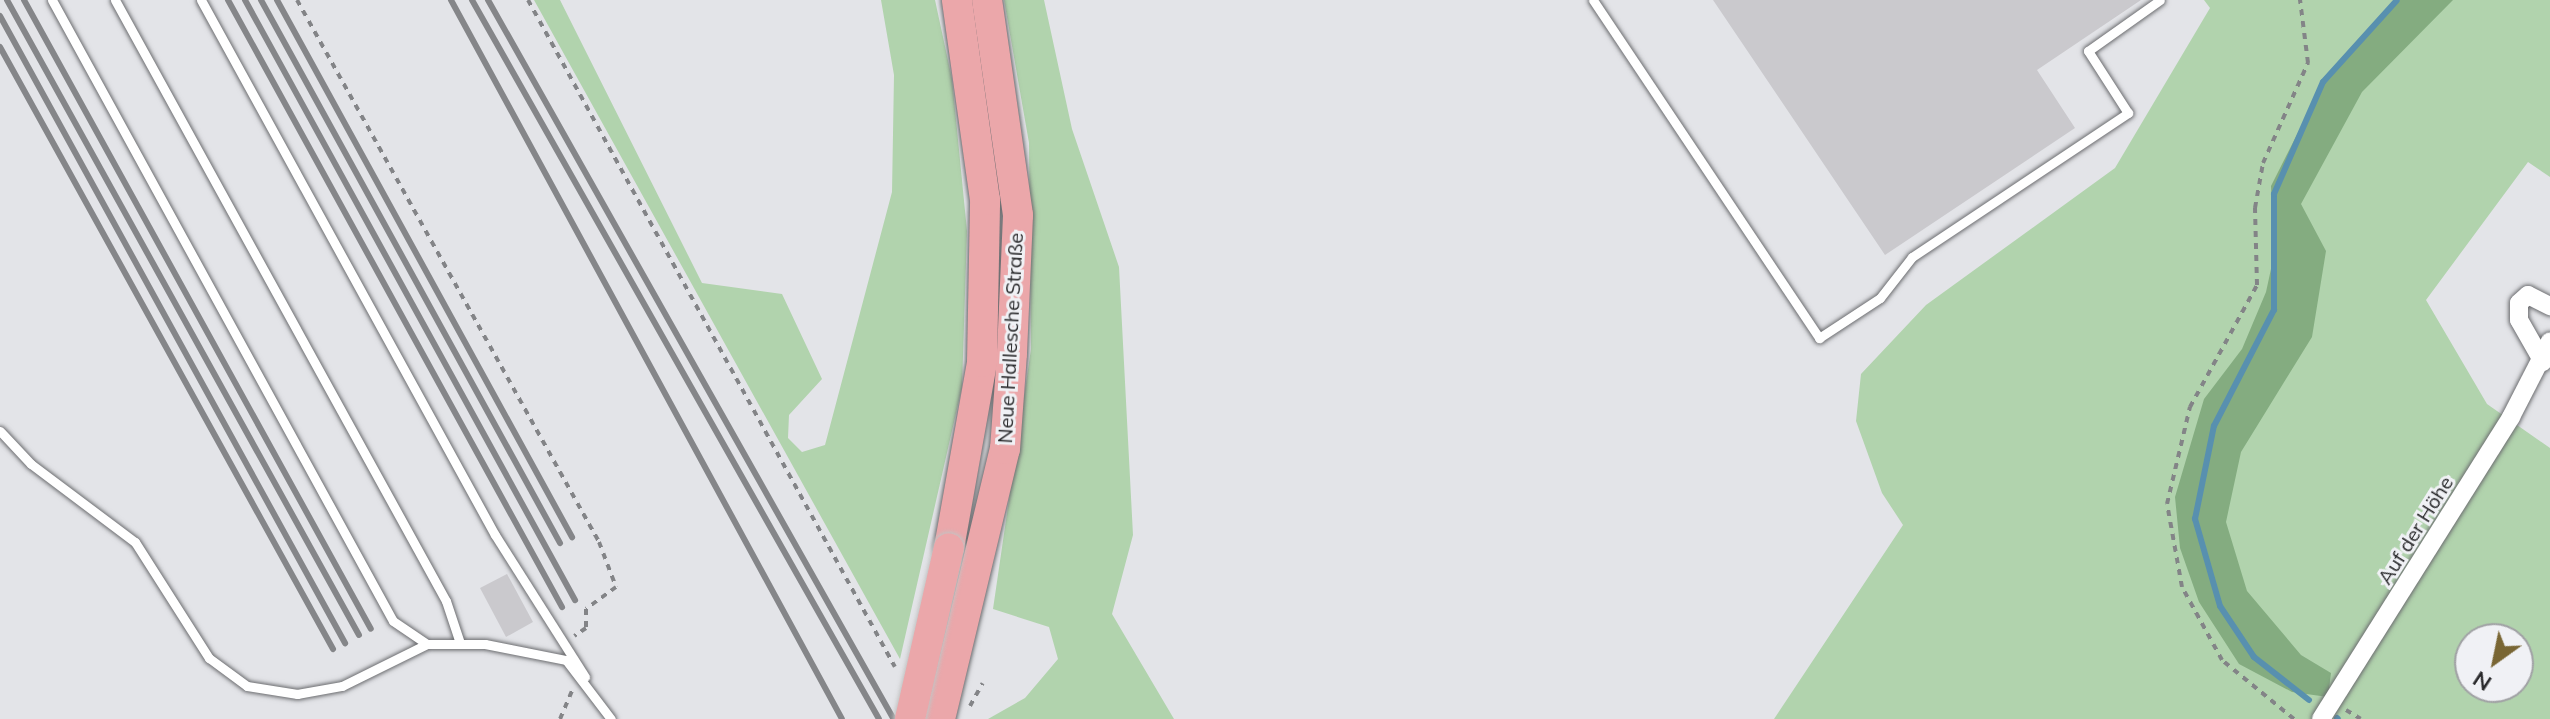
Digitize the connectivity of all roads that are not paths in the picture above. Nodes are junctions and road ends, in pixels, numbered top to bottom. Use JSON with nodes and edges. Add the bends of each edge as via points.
{"nodes":[{"id":1,"x":52,"y":0,"type":"edge"},
{"id":2,"x":115,"y":0,"type":"edge"},
{"id":3,"x":201,"y":0,"type":"edge"},
{"id":4,"x":957,"y":0,"type":"edge"},
{"id":5,"x":987,"y":0,"type":"edge"},
{"id":6,"x":1593,"y":0,"type":"edge"},
{"id":7,"x":2160,"y":0,"type":"edge"},
{"id":8,"x":2550,"y":306,"type":"edge"},
{"id":9,"x":2550,"y":341,"type":"edge"},
{"id":10,"x":2543,"y":362,"type":"junction"},
{"id":11,"x":0,"y":431,"type":"edge"},
{"id":12,"x":964,"y":552,"type":"junction"},
{"id":13,"x":460,"y":643,"type":"junction"},
{"id":14,"x":427,"y":644,"type":"junction"},
{"id":15,"x":585,"y":677,"type":"junction"},
{"id":16,"x":611,"y":719,"type":"edge"},
{"id":17,"x":910,"y":719,"type":"edge"},
{"id":18,"x":940,"y":719,"type":"edge"},
{"id":19,"x":2321,"y":719,"type":"edge"}],
"edges":[{"from":1,"to":14,"type":"lane","via":[[393,621]]},
{"from":2,"to":13,"type":"lane","via":[[446,601]]},
{"from":3,"to":15,"type":"lane"},
{"from":4,"to":12,"type":"main road","name":"Neue Hallesche Straße","via":[[985,200],[982,362]]},
{"from":5,"to":12,"type":"main road","name":"Neue Hallesche Straße","via":[[1018,215],[1005,449]]},
{"from":6,"to":7,"type":"lane","via":[[1819,338],[1880,298],[1912,257],[2128,113],[2088,51]]},
{"from":8,"to":10,"type":"street","via":[[2528,295],[2519,303],[2519,320]]},
{"from":9,"to":10,"type":"street","name":"Auf der Höhe"},
{"from":10,"to":19,"type":"street","name":"Auf der Höhe"},
{"from":11,"to":14,"type":"lane","via":[[31,464],[135,542],[209,658],[247,686],[297,694],[342,686]]},
{"from":12,"to":17,"type":"main road","name":"Neue Hallesche Straße","bridge":true},
{"from":12,"to":18,"type":"main road","name":"Neue Hallesche Straße"},
{"from":13,"to":14,"type":"lane"},
{"from":13,"to":15,"type":"lane","via":[[547,652]]},
{"from":15,"to":16,"type":"lane"}]}
